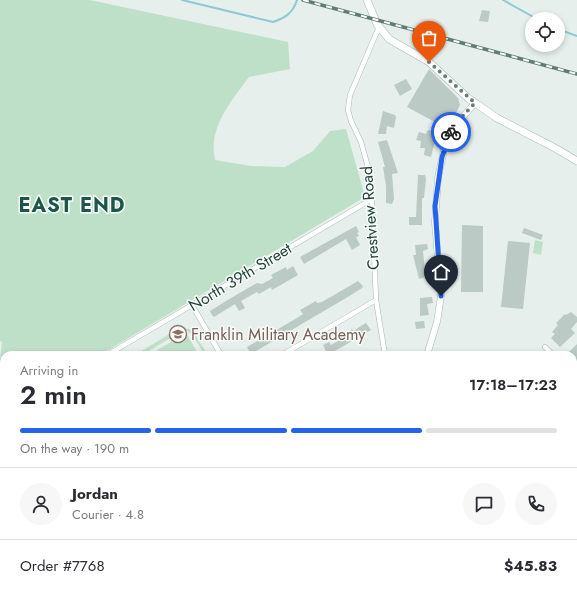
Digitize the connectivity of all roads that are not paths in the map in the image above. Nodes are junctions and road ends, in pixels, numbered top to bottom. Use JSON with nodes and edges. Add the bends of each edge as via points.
{"nodes":[{"id":1,"x":367,"y":0,"type":"edge"},
{"id":2,"x":379,"y":27,"type":"junction"},
{"id":3,"x":475,"y":103,"type":"junction"},
{"id":4,"x":577,"y":161,"type":"edge"},
{"id":5,"x":372,"y":199,"type":"junction"},
{"id":6,"x":376,"y":300,"type":"junction"},
{"id":7,"x":192,"y":305,"type":"junction"},
{"id":8,"x":545,"y":347,"type":"dead end"},
{"id":9,"x":115,"y":351,"type":"edge"},
{"id":10,"x":219,"y":351,"type":"edge"},
{"id":11,"x":289,"y":351,"type":"edge"},
{"id":12,"x":384,"y":351,"type":"edge"},
{"id":13,"x":428,"y":351,"type":"edge"},
{"id":14,"x":549,"y":351,"type":"edge"}],
"edges":[{"from":1,"to":2,"type":"main road"},
{"from":2,"to":3,"type":"main road","via":[[389,39],[433,65]]},
{"from":2,"to":5,"type":"street","name":"Crestview Road","via":[[348,104],[349,115],[366,158]]},
{"from":3,"to":4,"type":"main road","via":[[506,124],[551,145]]},
{"from":3,"to":13,"type":"street","via":[[453,128],[445,145],[438,178],[435,222],[442,281],[438,315]]},
{"from":5,"to":6,"type":"street","name":"Crestview Road"},
{"from":5,"to":7,"type":"street","name":"North 39th Street"},
{"from":6,"to":11,"type":"street"},
{"from":6,"to":12,"type":"street","name":"Crestview Road"},
{"from":7,"to":9,"type":"street","name":"North 39th Street"},
{"from":7,"to":10,"type":"street"},
{"from":8,"to":14,"type":"street"}]}
